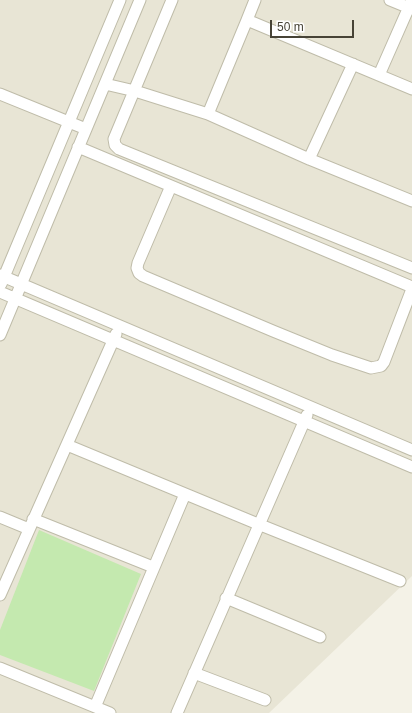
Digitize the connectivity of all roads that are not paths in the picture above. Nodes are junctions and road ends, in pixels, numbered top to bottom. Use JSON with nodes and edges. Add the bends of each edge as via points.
{"nodes":[{"id":1,"x":120,"y":0,"type":"edge"},
{"id":2,"x":140,"y":0,"type":"edge"},
{"id":3,"x":172,"y":0,"type":"edge"},
{"id":4,"x":255,"y":0,"type":"edge"},
{"id":5,"x":390,"y":0,"type":"edge"},
{"id":6,"x":411,"y":6,"type":"edge"},
{"id":7,"x":247,"y":20,"type":"junction"},
{"id":8,"x":353,"y":64,"type":"junction"},
{"id":9,"x":379,"y":75,"type":"junction"},
{"id":10,"x":105,"y":84,"type":"junction"},
{"id":11,"x":412,"y":89,"type":"edge"},
{"id":12,"x":135,"y":91,"type":"junction"},
{"id":13,"x":0,"y":94,"type":"edge"},
{"id":14,"x":208,"y":114,"type":"junction"},
{"id":15,"x":69,"y":122,"type":"junction"},
{"id":16,"x":86,"y":129,"type":"junction"},
{"id":17,"x":78,"y":147,"type":"junction"},
{"id":18,"x":309,"y":159,"type":"junction"},
{"id":19,"x":171,"y":186,"type":"junction"},
{"id":20,"x":412,"y":201,"type":"edge"},
{"id":21,"x":412,"y":268,"type":"edge"},
{"id":22,"x":1,"y":279,"type":"edge"},
{"id":23,"x":21,"y":284,"type":"junction"},
{"id":24,"x":412,"y":288,"type":"edge"},
{"id":25,"x":0,"y":292,"type":"edge"},
{"id":26,"x":15,"y":298,"type":"junction"},
{"id":27,"x":119,"y":326,"type":"junction"},
{"id":28,"x":0,"y":335,"type":"edge"},
{"id":29,"x":114,"y":340,"type":"junction"},
{"id":30,"x":310,"y":407,"type":"junction"},
{"id":31,"x":304,"y":421,"type":"junction"},
{"id":32,"x":67,"y":445,"type":"junction"},
{"id":33,"x":412,"y":450,"type":"edge"},
{"id":34,"x":412,"y":467,"type":"edge"},
{"id":35,"x":185,"y":494,"type":"junction"},
{"id":36,"x":0,"y":517,"type":"edge"},
{"id":37,"x":31,"y":524,"type":"junction"},
{"id":38,"x":258,"y":524,"type":"junction"},
{"id":39,"x":153,"y":567,"type":"junction"},
{"id":40,"x":400,"y":581,"type":"dead end"},
{"id":41,"x":0,"y":595,"type":"edge"},
{"id":42,"x":226,"y":598,"type":"junction"},
{"id":43,"x":320,"y":637,"type":"dead end"},
{"id":44,"x":0,"y":668,"type":"edge"},
{"id":45,"x":194,"y":673,"type":"junction"},
{"id":46,"x":265,"y":700,"type":"dead end"},
{"id":47,"x":95,"y":707,"type":"junction"},
{"id":48,"x":110,"y":713,"type":"edge"},
{"id":49,"x":177,"y":713,"type":"edge"}],
"edges":[{"from":1,"to":15,"type":"street"},
{"from":2,"to":10,"type":"street"},
{"from":3,"to":12,"type":"street"},
{"from":4,"to":7,"type":"street"},
{"from":5,"to":6,"type":"street"},
{"from":6,"to":9,"type":"street"},
{"from":7,"to":8,"type":"street"},
{"from":7,"to":14,"type":"street"},
{"from":8,"to":9,"type":"street"},
{"from":8,"to":18,"type":"street"},
{"from":9,"to":11,"type":"street"},
{"from":10,"to":12,"type":"street"},
{"from":10,"to":16,"type":"street"},
{"from":12,"to":14,"type":"street"},
{"from":12,"to":21,"type":"street","via":[[114,139],[115,146],[119,149]]},
{"from":13,"to":15,"type":"street"},
{"from":14,"to":18,"type":"street"},
{"from":15,"to":16,"type":"street"},
{"from":15,"to":22,"type":"street"},
{"from":16,"to":17,"type":"street"},
{"from":17,"to":19,"type":"street"},
{"from":17,"to":23,"type":"street"},
{"from":18,"to":20,"type":"street"},
{"from":19,"to":24,"type":"street"},
{"from":19,"to":24,"type":"street","via":[[138,263],[139,273],[279,334],[370,368],[381,366]]},
{"from":22,"to":23,"type":"street"},
{"from":23,"to":26,"type":"street"},
{"from":23,"to":27,"type":"street"},
{"from":25,"to":26,"type":"street"},
{"from":26,"to":28,"type":"street"},
{"from":26,"to":29,"type":"street"},
{"from":27,"to":29,"type":"street"},
{"from":27,"to":30,"type":"street"},
{"from":29,"to":31,"type":"street"},
{"from":29,"to":32,"type":"street"},
{"from":30,"to":31,"type":"street"},
{"from":30,"to":33,"type":"street"},
{"from":31,"to":34,"type":"street"},
{"from":31,"to":38,"type":"street"},
{"from":32,"to":35,"type":"street"},
{"from":32,"to":37,"type":"street"},
{"from":35,"to":38,"type":"street"},
{"from":35,"to":39,"type":"street"},
{"from":36,"to":37,"type":"street"},
{"from":37,"to":39,"type":"street"},
{"from":37,"to":41,"type":"street"},
{"from":38,"to":40,"type":"street"},
{"from":38,"to":42,"type":"street"},
{"from":39,"to":47,"type":"street"},
{"from":42,"to":43,"type":"street"},
{"from":42,"to":45,"type":"street"},
{"from":44,"to":47,"type":"street"},
{"from":45,"to":46,"type":"street"},
{"from":45,"to":49,"type":"street"},
{"from":47,"to":48,"type":"street"}]}
